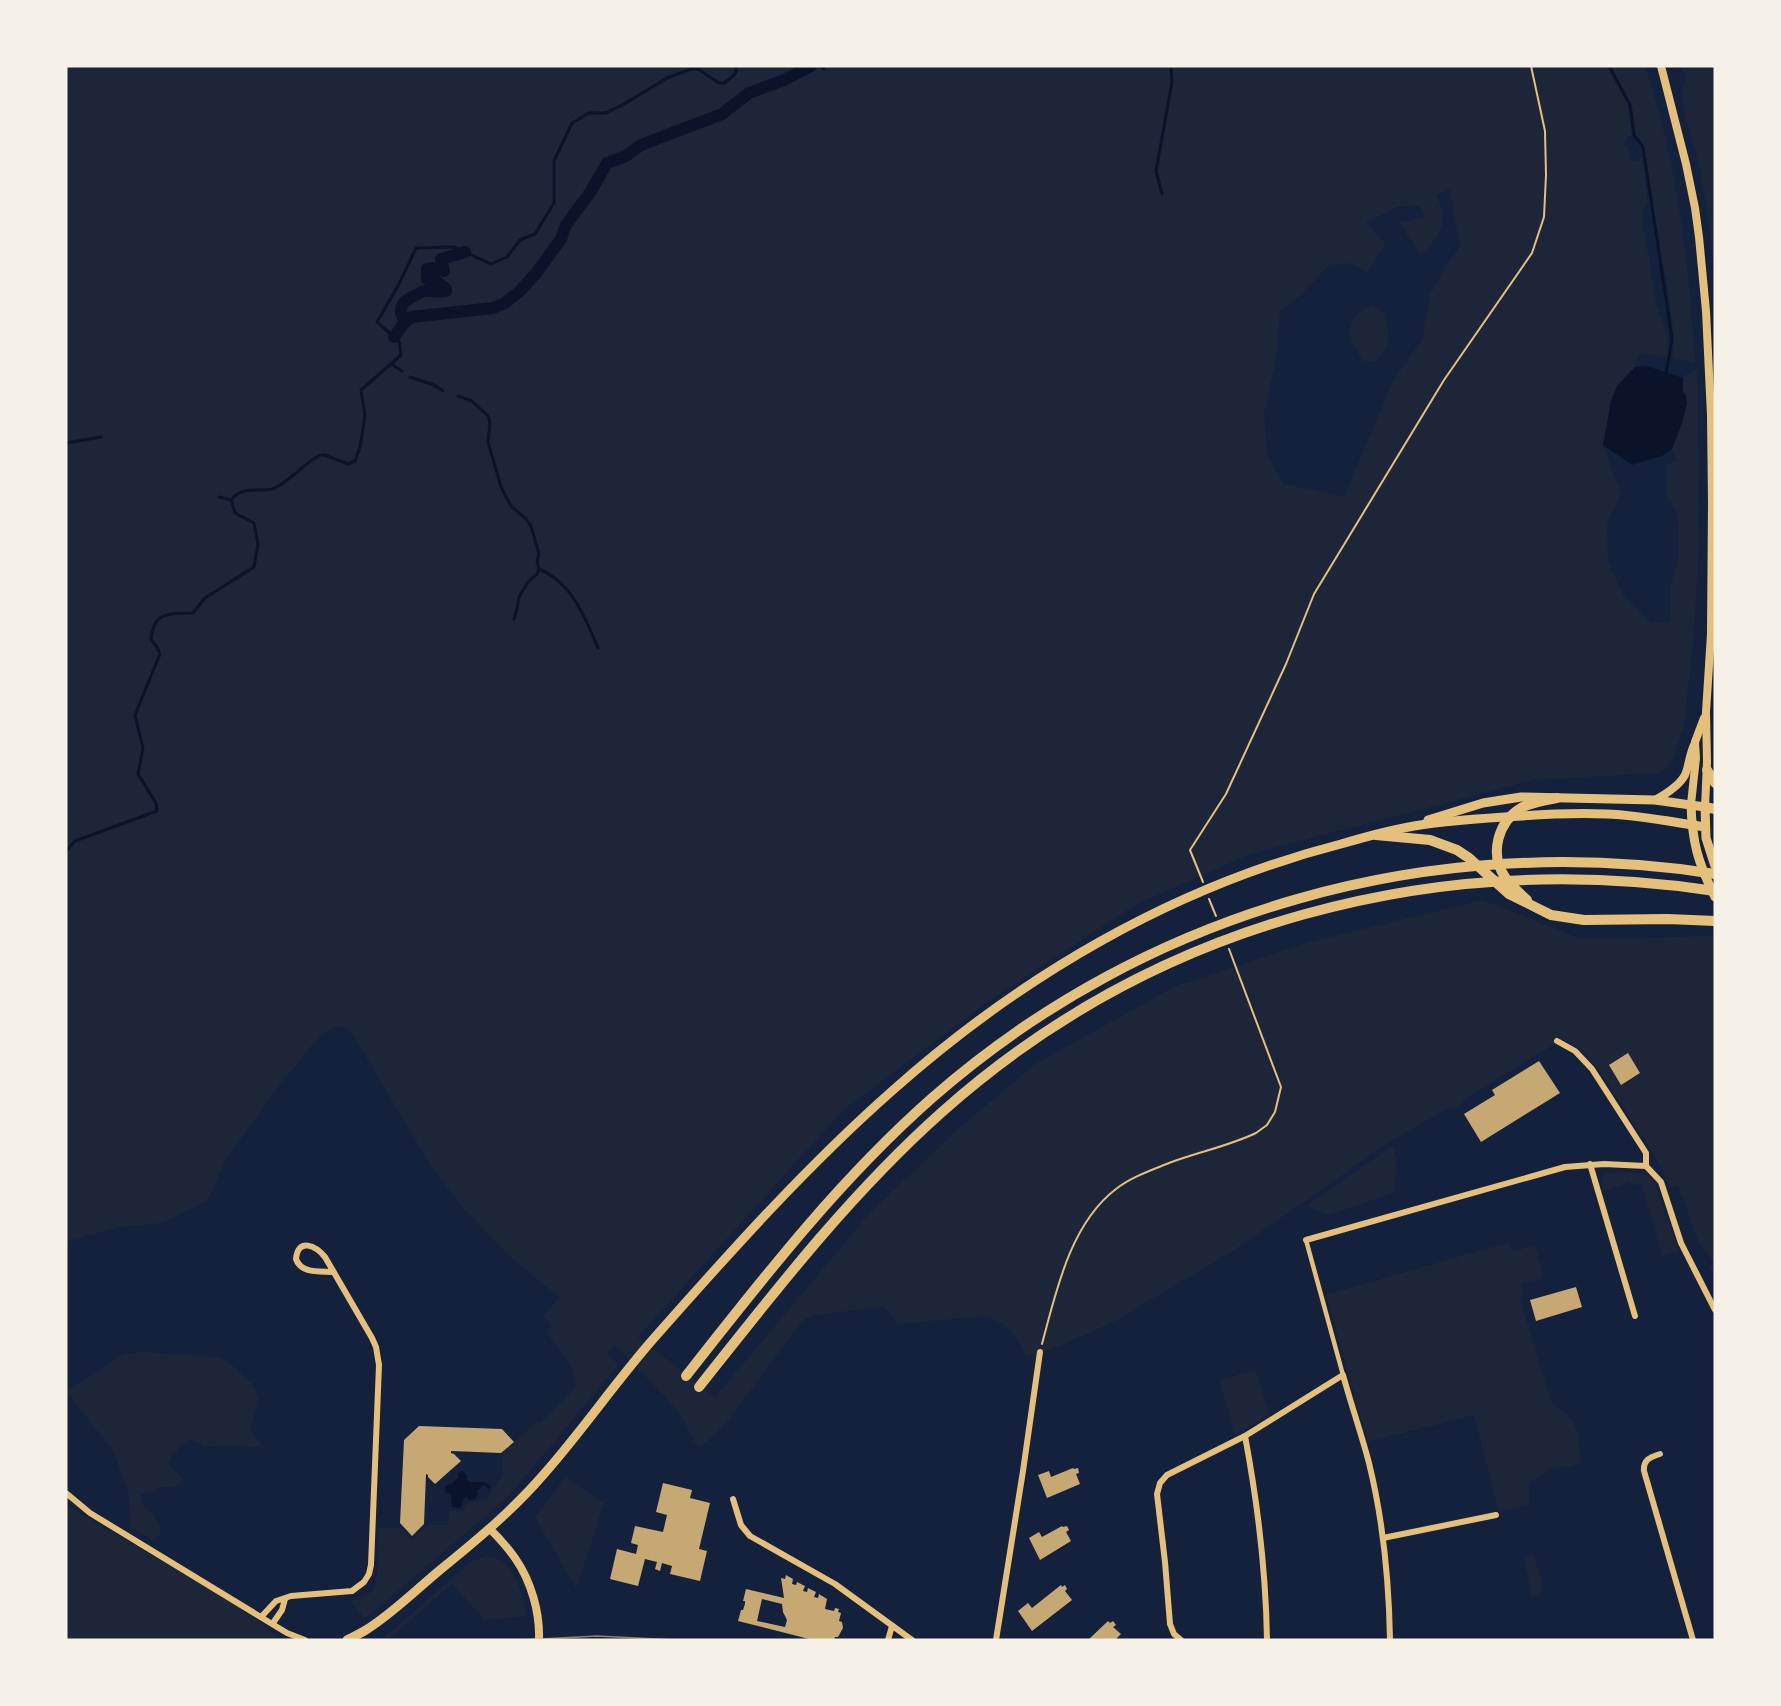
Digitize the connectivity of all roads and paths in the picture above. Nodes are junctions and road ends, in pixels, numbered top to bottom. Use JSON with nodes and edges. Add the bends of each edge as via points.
{"nodes":[{"id":1,"x":1531,"y":66,"type":"edge"},
{"id":2,"x":1660,"y":66,"type":"edge"},
{"id":3,"x":1706,"y":712,"type":"junction"},
{"id":4,"x":1695,"y":742,"type":"junction"},
{"id":5,"x":1707,"y":770,"type":"junction"},
{"id":6,"x":1715,"y":783,"type":"edge"},
{"id":7,"x":1557,"y":798,"type":"junction"},
{"id":8,"x":1656,"y":800,"type":"junction"},
{"id":9,"x":1690,"y":804,"type":"junction"},
{"id":10,"x":1710,"y":808,"type":"edge"},
{"id":11,"x":1511,"y":817,"type":"junction"},
{"id":12,"x":1692,"y":825,"type":"junction"},
{"id":13,"x":1409,"y":827,"type":"junction"},
{"id":14,"x":1705,"y":827,"type":"junction"},
{"id":15,"x":1376,"y":835,"type":"junction"},
{"id":16,"x":1194,"y":858,"type":"dead end"},
{"id":17,"x":1715,"y":866,"type":"edge"},
{"id":18,"x":1715,"y":874,"type":"edge"},
{"id":19,"x":1715,"y":891,"type":"edge"},
{"id":20,"x":1715,"y":897,"type":"edge"},
{"id":21,"x":1536,"y":909,"type":"junction"},
{"id":22,"x":1711,"y":921,"type":"edge"},
{"id":23,"x":1237,"y":972,"type":"dead end"},
{"id":24,"x":1557,"y":1041,"type":"dead end"},
{"id":25,"x":1590,"y":1164,"type":"junction"},
{"id":26,"x":1646,"y":1166,"type":"junction"},
{"id":27,"x":1306,"y":1240,"type":"joint"},
{"id":28,"x":333,"y":1272,"type":"junction"},
{"id":29,"x":1715,"y":1310,"type":"edge"},
{"id":30,"x":1635,"y":1316,"type":"dead end"},
{"id":31,"x":1040,"y":1352,"type":"joint"},
{"id":32,"x":1343,"y":1375,"type":"junction"},
{"id":33,"x":686,"y":1376,"type":"dead end"},
{"id":34,"x":699,"y":1387,"type":"dead end"},
{"id":35,"x":1245,"y":1436,"type":"junction"},
{"id":36,"x":1660,"y":1454,"type":"dead end"},
{"id":37,"x":66,"y":1493,"type":"edge"},
{"id":38,"x":733,"y":1499,"type":"dead end"},
{"id":39,"x":1496,"y":1515,"type":"dead end"},
{"id":40,"x":490,"y":1529,"type":"junction"},
{"id":41,"x":1383,"y":1538,"type":"junction"},
{"id":42,"x":285,"y":1599,"type":"junction"},
{"id":43,"x":262,"y":1616,"type":"junction"},
{"id":44,"x":273,"y":1623,"type":"junction"},
{"id":45,"x":892,"y":1626,"type":"junction"},
{"id":46,"x":369,"y":1628,"type":"junction"},
{"id":47,"x":288,"y":1633,"type":"junction"},
{"id":48,"x":292,"y":1640,"type":"edge"},
{"id":49,"x":305,"y":1640,"type":"edge"},
{"id":50,"x":347,"y":1640,"type":"edge"},
{"id":51,"x":361,"y":1640,"type":"edge"},
{"id":52,"x":540,"y":1640,"type":"edge"},
{"id":53,"x":888,"y":1640,"type":"edge"},
{"id":54,"x":912,"y":1640,"type":"edge"},
{"id":55,"x":996,"y":1640,"type":"edge"},
{"id":56,"x":1180,"y":1640,"type":"edge"},
{"id":57,"x":1267,"y":1640,"type":"edge"},
{"id":58,"x":1390,"y":1640,"type":"edge"},
{"id":59,"x":1693,"y":1640,"type":"edge"}],
"edges":[{"from":1,"to":16,"type":"path","via":[[1545,131],[1546,176],[1544,217],[1532,253],[1444,380],[1314,594],[1226,794],[1190,850]]},
{"from":2,"to":3,"type":"main road","via":[[1695,208],[1706,311],[1713,503]]},
{"from":3,"to":4,"type":"main road"},
{"from":3,"to":5,"type":"main road"},
{"from":4,"to":8,"type":"main road","via":[[1685,774]]},
{"from":4,"to":9,"type":"main road"},
{"from":5,"to":6,"type":"highway"},
{"from":5,"to":10,"type":"main road"},
{"from":7,"to":8,"type":"main road"},
{"from":7,"to":11,"type":"highway","via":[[1522,807]]},
{"from":7,"to":13,"type":"main road","via":[[1502,799]]},
{"from":8,"to":9,"type":"main road"},
{"from":9,"to":10,"type":"main road"},
{"from":9,"to":12,"type":"main road"},
{"from":10,"to":14,"type":"main road"},
{"from":11,"to":12,"type":"main road","via":[[1609,814]]},
{"from":11,"to":13,"type":"main road"},
{"from":11,"to":21,"type":"highway","via":[[1498,841],[1498,865],[1505,878]]},
{"from":12,"to":14,"type":"main road"},
{"from":12,"to":20,"type":"main road","via":[[1698,858]]},
{"from":13,"to":15,"type":"main road"},
{"from":14,"to":17,"type":"main road"},
{"from":15,"to":21,"type":"highway","via":[[1430,840],[1457,850],[1509,894]]},
{"from":15,"to":40,"type":"main road","via":[[1255,869],[1157,911],[1041,977],[954,1040],[852,1127],[793,1187],[654,1338],[543,1475]]},
{"from":18,"to":33,"type":"highway","via":[[1598,862],[1462,866],[1366,881],[1309,895],[1200,932],[1148,955],[1045,1013],[947,1085],[831,1199]]},
{"from":19,"to":34,"type":"highway","via":[[1597,879],[1519,879],[1427,888],[1314,911],[1259,928],[1154,971],[1048,1031],[965,1092],[923,1129],[844,1211]]},
{"from":21,"to":22,"type":"highway","via":[[1574,919]]},
{"from":23,"to":31,"type":"path","via":[[1281,1087],[1275,1112],[1262,1129],[1248,1137],[1143,1174],[1116,1189],[1093,1212],[1063,1269]]},
{"from":24,"to":26,"type":"street","via":[[1575,1051],[1592,1069],[1646,1153]]},
{"from":25,"to":26,"type":"street"},
{"from":25,"to":27,"type":"street","via":[[1551,1170]]},
{"from":25,"to":30,"type":"street"},
{"from":26,"to":29,"type":"street","via":[[1661,1182],[1681,1243]]},
{"from":27,"to":32,"type":"street"},
{"from":28,"to":28,"type":"street","via":[[314,1247],[305,1245],[298,1251],[296,1259],[301,1268]]},
{"from":28,"to":42,"type":"street","via":[[372,1338],[378,1356],[371,1565],[364,1582],[351,1591]]},
{"from":31,"to":55,"type":"street"},
{"from":32,"to":35,"type":"street"},
{"from":32,"to":41,"type":"street","via":[[1369,1462]]},
{"from":35,"to":56,"type":"street","via":[[1167,1475],[1158,1486],[1170,1624]]},
{"from":35,"to":57,"type":"street","via":[[1263,1574]]},
{"from":36,"to":59,"type":"street","via":[[1644,1463],[1644,1471]]},
{"from":37,"to":43,"type":"street","via":[[90,1512]]},
{"from":38,"to":45,"type":"street","via":[[741,1525],[750,1536],[830,1580]]},
{"from":39,"to":41,"type":"street"},
{"from":40,"to":46,"type":"main road"},
{"from":40,"to":52,"type":"street","via":[[523,1572],[539,1618]]},
{"from":41,"to":58,"type":"street"},
{"from":42,"to":43,"type":"street","via":[[276,1601]]},
{"from":42,"to":44,"type":"street"},
{"from":43,"to":44,"type":"street"},
{"from":44,"to":47,"type":"street"},
{"from":45,"to":53,"type":"street"},
{"from":45,"to":54,"type":"street"},
{"from":46,"to":50,"type":"main road"},
{"from":46,"to":51,"type":"main road"},
{"from":47,"to":48,"type":"street"},
{"from":47,"to":49,"type":"street"}]}
